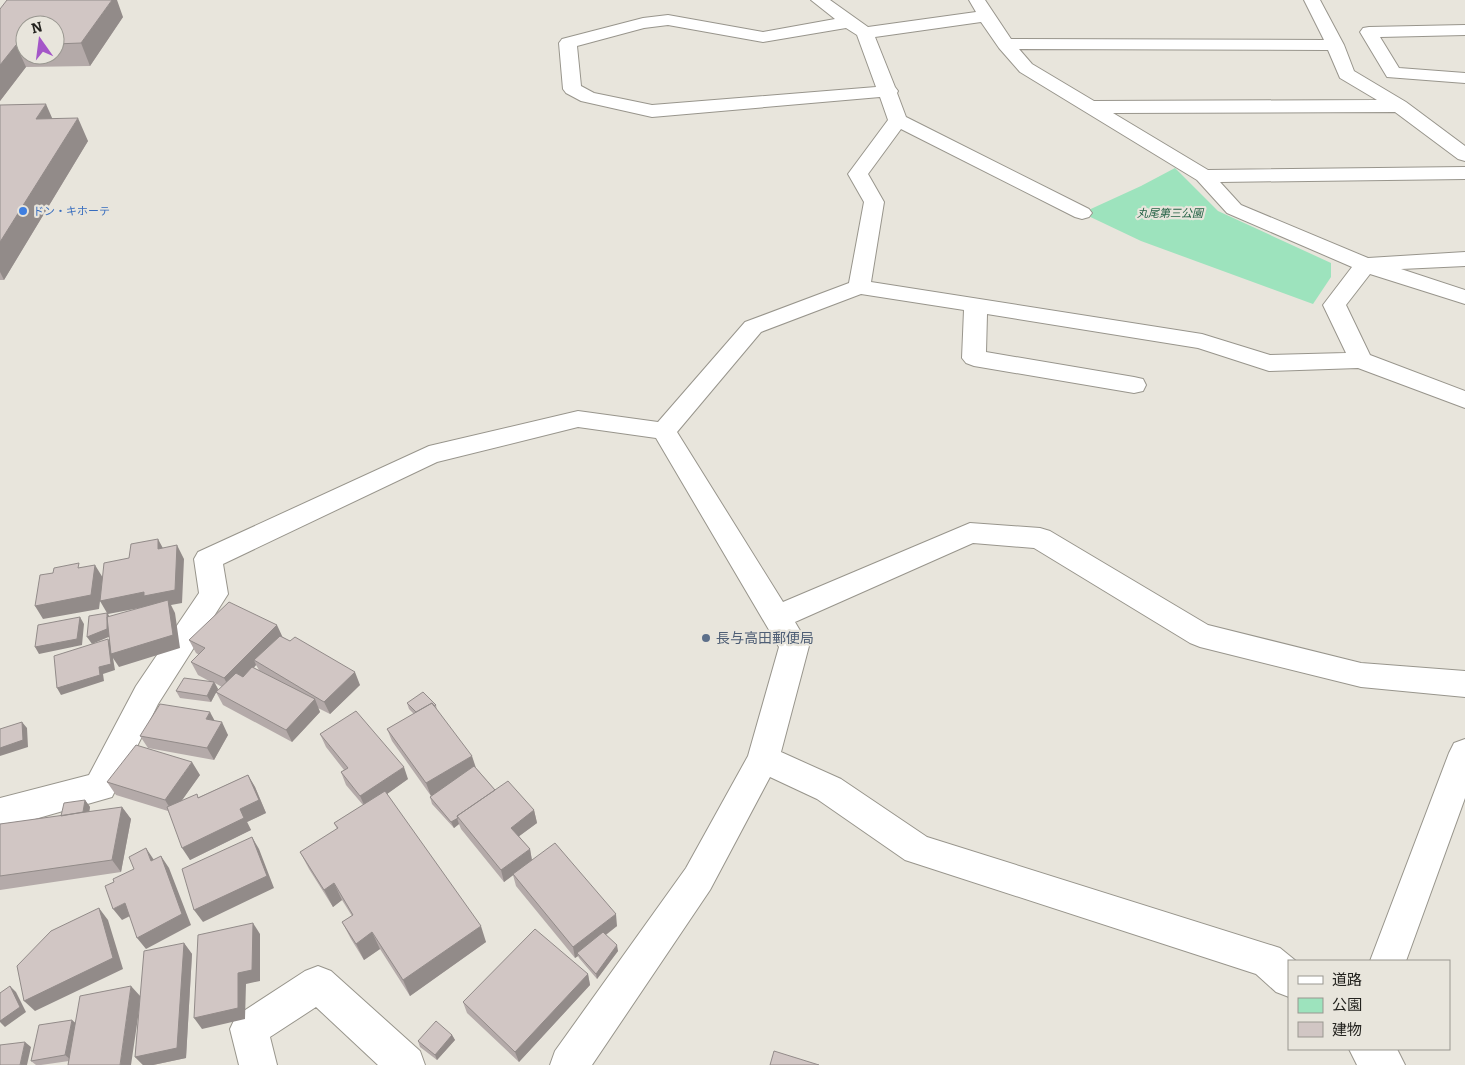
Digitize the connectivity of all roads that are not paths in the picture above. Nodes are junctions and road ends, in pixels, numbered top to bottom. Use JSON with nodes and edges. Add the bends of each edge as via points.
{"nodes":[{"id":1,"x":819,"y":0,"type":"edge"},
{"id":2,"x":977,"y":0,"type":"edge"},
{"id":3,"x":1312,"y":0,"type":"edge"},
{"id":4,"x":985,"y":16,"type":"junction"},
{"id":5,"x":849,"y":22,"type":"junction"},
{"id":6,"x":1465,"y":30,"type":"edge"},
{"id":7,"x":865,"y":33,"type":"junction"},
{"id":8,"x":1005,"y":44,"type":"junction"},
{"id":9,"x":1335,"y":45,"type":"junction"},
{"id":10,"x":1465,"y":78,"type":"edge"},
{"id":11,"x":889,"y":91,"type":"junction"},
{"id":12,"x":1399,"y":106,"type":"junction"},
{"id":13,"x":1092,"y":107,"type":"junction"},
{"id":14,"x":898,"y":120,"type":"junction"},
{"id":15,"x":1465,"y":155,"type":"edge"},
{"id":16,"x":1465,"y":173,"type":"edge"},
{"id":17,"x":1204,"y":176,"type":"junction"},
{"id":18,"x":1082,"y":213,"type":"dead end"},
{"id":19,"x":1465,"y":259,"type":"edge"},
{"id":20,"x":1365,"y":265,"type":"junction"},
{"id":21,"x":858,"y":287,"type":"junction"},
{"id":22,"x":1465,"y":297,"type":"edge"},
{"id":23,"x":976,"y":306,"type":"junction"},
{"id":24,"x":1361,"y":360,"type":"junction"},
{"id":25,"x":1134,"y":385,"type":"dead end"},
{"id":26,"x":1465,"y":400,"type":"edge"},
{"id":27,"x":664,"y":431,"type":"junction"},
{"id":28,"x":777,"y":617,"type":"junction"},
{"id":29,"x":1465,"y":684,"type":"edge"},
{"id":30,"x":1465,"y":753,"type":"edge"},
{"id":31,"x":764,"y":759,"type":"junction"},
{"id":32,"x":0,"y":814,"type":"edge"},
{"id":33,"x":1388,"y":960,"type":"edge"},
{"id":34,"x":1288,"y":978,"type":"edge"},
{"id":35,"x":1369,"y":1050,"type":"edge"},
{"id":36,"x":258,"y":1065,"type":"edge"},
{"id":37,"x":406,"y":1065,"type":"edge"},
{"id":38,"x":569,"y":1065,"type":"edge"},
{"id":39,"x":1386,"y":1065,"type":"edge"}],
"edges":[{"from":1,"to":5,"type":"street"},
{"from":2,"to":4,"type":"street"},
{"from":3,"to":9,"type":"street"},
{"from":4,"to":7,"type":"street"},
{"from":4,"to":8,"type":"street"},
{"from":5,"to":7,"type":"street"},
{"from":5,"to":11,"type":"street","via":[[763,38],[668,20],[643,23],[568,44],[572,89],[588,96],[652,111]]},
{"from":6,"to":10,"type":"street","via":[[1368,32],[1393,74]]},
{"from":7,"to":11,"type":"street"},
{"from":8,"to":9,"type":"street"},
{"from":8,"to":13,"type":"street","via":[[1026,68]]},
{"from":9,"to":12,"type":"street","via":[[1346,74]]},
{"from":11,"to":14,"type":"street"},
{"from":12,"to":13,"type":"street"},
{"from":12,"to":15,"type":"street"},
{"from":13,"to":17,"type":"street"},
{"from":14,"to":18,"type":"street"},
{"from":14,"to":21,"type":"street","via":[[858,174],[874,202]]},
{"from":16,"to":17,"type":"street"},
{"from":17,"to":20,"type":"street","via":[[1234,209]]},
{"from":19,"to":20,"type":"street"},
{"from":20,"to":22,"type":"street"},
{"from":20,"to":24,"type":"street","via":[[1334,305]]},
{"from":21,"to":23,"type":"street"},
{"from":21,"to":27,"type":"street","via":[[753,327]]},
{"from":23,"to":24,"type":"street","via":[[1202,341],[1269,364]]},
{"from":23,"to":25,"type":"street","via":[[974,358]]},
{"from":24,"to":26,"type":"street"},
{"from":27,"to":28,"type":"street"},
{"from":27,"to":32,"type":"street","via":[[578,419],[429,455],[208,559],[214,594],[147,695],[100,786]]},
{"from":28,"to":29,"type":"street","via":[[970,533],[1040,538],[1200,635],[1361,675]]},
{"from":28,"to":31,"type":"street","via":[[794,646]]},
{"from":30,"to":33,"type":"street"},
{"from":31,"to":34,"type":"street","via":[[829,788],[917,849],[1267,960]]},
{"from":31,"to":38,"type":"street","via":[[698,879]]},
{"from":35,"to":39,"type":"street"},
{"from":36,"to":37,"type":"street","via":[[249,1029],[318,984]]}]}
